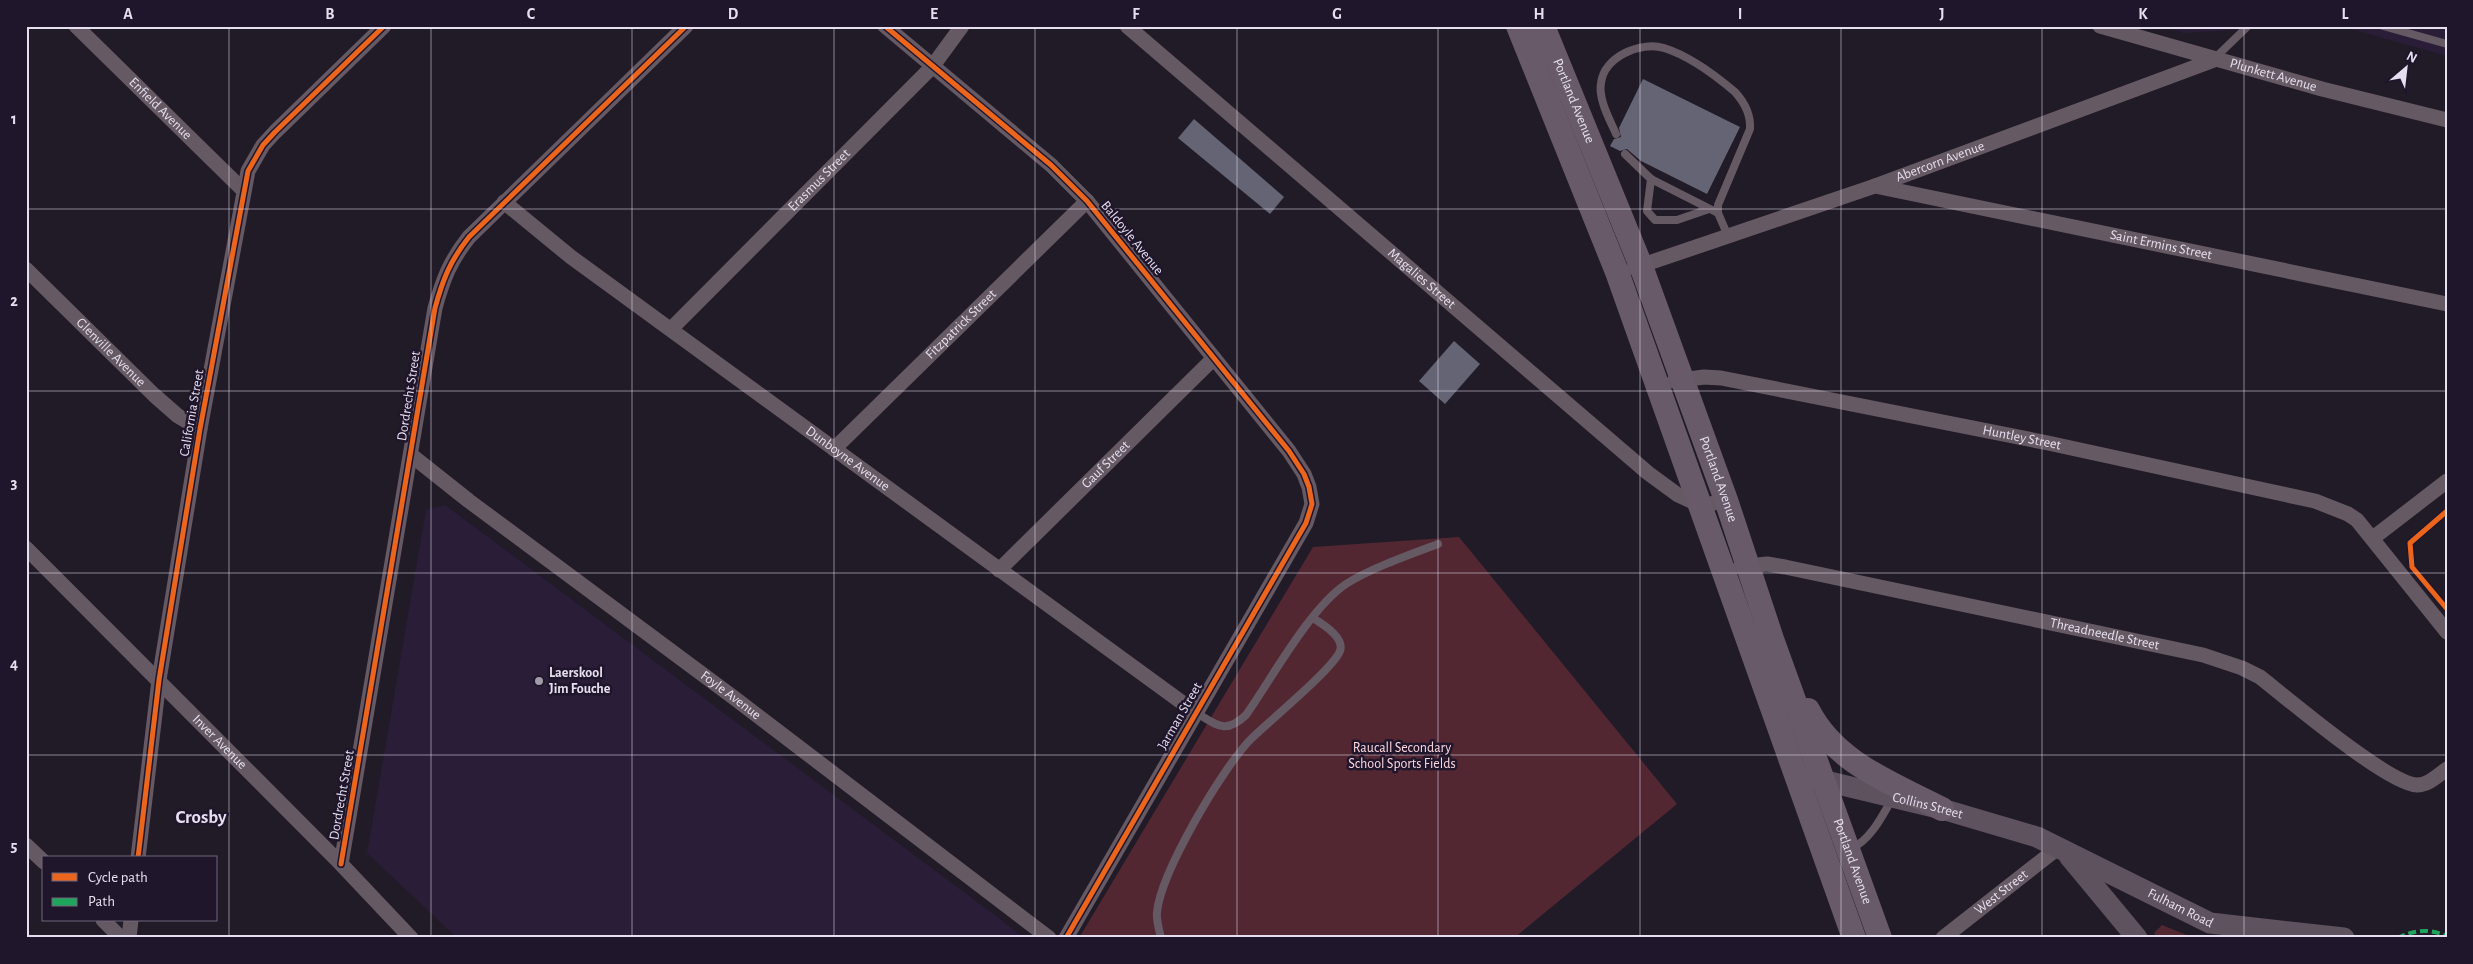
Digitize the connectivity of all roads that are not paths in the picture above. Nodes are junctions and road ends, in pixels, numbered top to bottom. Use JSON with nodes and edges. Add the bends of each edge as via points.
{"nodes":[{"id":1,"x":384,"y":26,"type":"edge"},
{"id":2,"x":686,"y":26,"type":"edge"},
{"id":3,"x":885,"y":26,"type":"edge"},
{"id":4,"x":962,"y":26,"type":"edge"},
{"id":5,"x":1127,"y":26,"type":"edge"},
{"id":6,"x":1518,"y":26,"type":"edge"},
{"id":7,"x":1543,"y":26,"type":"edge"},
{"id":8,"x":2100,"y":26,"type":"edge"},
{"id":9,"x":2248,"y":26,"type":"edge"},
{"id":10,"x":2384,"y":26,"type":"edge"},
{"id":11,"x":77,"y":27,"type":"edge"},
{"id":12,"x":2140,"y":32,"type":"edge"},
{"id":13,"x":2447,"y":44,"type":"edge"},
{"id":14,"x":2214,"y":60,"type":"junction"},
{"id":15,"x":932,"y":67,"type":"junction"},
{"id":16,"x":2447,"y":120,"type":"edge"},
{"id":17,"x":1616,"y":134,"type":"dead end"},
{"id":18,"x":1625,"y":154,"type":"dead end"},
{"id":19,"x":1651,"y":179,"type":"junction"},
{"id":20,"x":1876,"y":186,"type":"junction"},
{"id":21,"x":243,"y":190,"type":"junction"},
{"id":22,"x":1087,"y":201,"type":"junction"},
{"id":23,"x":504,"y":202,"type":"junction"},
{"id":24,"x":1709,"y":209,"type":"junction"},
{"id":25,"x":1718,"y":213,"type":"junction"},
{"id":26,"x":1728,"y":236,"type":"junction"},
{"id":27,"x":1641,"y":266,"type":"junction"},
{"id":28,"x":26,"y":269,"type":"edge"},
{"id":29,"x":1617,"y":272,"type":"junction"},
{"id":30,"x":2447,"y":304,"type":"edge"},
{"id":31,"x":671,"y":330,"type":"junction"},
{"id":32,"x":1214,"y":358,"type":"junction"},
{"id":33,"x":1681,"y":378,"type":"junction"},
{"id":34,"x":1658,"y":386,"type":"junction"},
{"id":35,"x":200,"y":429,"type":"junction"},
{"id":36,"x":834,"y":449,"type":"junction"},
{"id":37,"x":411,"y":455,"type":"junction"},
{"id":38,"x":2447,"y":481,"type":"edge"},
{"id":39,"x":1726,"y":500,"type":"junction"},
{"id":40,"x":1312,"y":504,"type":"joint"},
{"id":41,"x":1702,"y":506,"type":"junction"},
{"id":42,"x":2373,"y":538,"type":"junction"},
{"id":43,"x":1438,"y":544,"type":"dead end"},
{"id":44,"x":26,"y":548,"type":"edge"},
{"id":45,"x":1748,"y":565,"type":"junction"},
{"id":46,"x":999,"y":570,"type":"junction"},
{"id":47,"x":1724,"y":572,"type":"junction"},
{"id":48,"x":1312,"y":618,"type":"junction"},
{"id":49,"x":2447,"y":632,"type":"edge"},
{"id":50,"x":1772,"y":639,"type":"junction"},
{"id":51,"x":159,"y":680,"type":"junction"},
{"id":52,"x":1195,"y":712,"type":"junction"},
{"id":53,"x":2447,"y":769,"type":"edge"},
{"id":54,"x":1795,"y":774,"type":"junction"},
{"id":55,"x":1824,"y":781,"type":"junction"},
{"id":56,"x":1892,"y":799,"type":"junction"},
{"id":57,"x":1942,"y":809,"type":"junction"},
{"id":58,"x":26,"y":845,"type":"edge"},
{"id":59,"x":2062,"y":850,"type":"junction"},
{"id":60,"x":1837,"y":855,"type":"junction"},
{"id":61,"x":138,"y":856,"type":"edge"},
{"id":62,"x":42,"y":860,"type":"edge"},
{"id":63,"x":341,"y":864,"type":"junction"},
{"id":64,"x":105,"y":922,"type":"edge"},
{"id":65,"x":131,"y":922,"type":"edge"},
{"id":66,"x":2266,"y":934,"type":"edge"},
{"id":67,"x":121,"y":938,"type":"edge"},
{"id":68,"x":129,"y":938,"type":"edge"},
{"id":69,"x":411,"y":938,"type":"edge"},
{"id":70,"x":1049,"y":938,"type":"edge"},
{"id":71,"x":1066,"y":938,"type":"edge"},
{"id":72,"x":1161,"y":938,"type":"edge"},
{"id":73,"x":1854,"y":938,"type":"edge"},
{"id":74,"x":1880,"y":938,"type":"edge"},
{"id":75,"x":1943,"y":938,"type":"edge"},
{"id":76,"x":2137,"y":938,"type":"edge"},
{"id":77,"x":2344,"y":938,"type":"edge"}],
"edges":[{"from":1,"to":21,"type":"street","name":"California Street","via":[[262,146],[248,171]]},
{"from":2,"to":23,"type":"street","name":"Dordrecht Street"},
{"from":3,"to":15,"type":"street","name":"Baldoyle Avenue"},
{"from":4,"to":15,"type":"street","name":"Erasmus Street"},
{"from":5,"to":41,"type":"street","name":"Magalies Street","via":[[1648,474]]},
{"from":6,"to":29,"type":"main road","name":"Portland Avenue"},
{"from":7,"to":27,"type":"main road","name":"Portland Avenue"},
{"from":8,"to":12,"type":"street","name":"Plunkett Avenue"},
{"from":9,"to":14,"type":"lane","name":"Abercorn Avenue"},
{"from":10,"to":13,"type":"lane"},
{"from":11,"to":21,"type":"street","name":"Enfield Avenue"},
{"from":12,"to":14,"type":"street","name":"Plunkett Avenue"},
{"from":14,"to":16,"type":"street","name":"Plunkett Avenue"},
{"from":14,"to":20,"type":"street","name":"Abercorn Avenue"},
{"from":15,"to":22,"type":"street","name":"Baldoyle Avenue","via":[[1051,165]]},
{"from":15,"to":31,"type":"street","name":"Erasmus Street"},
{"from":17,"to":25,"type":"lane","via":[[1601,93],[1601,83],[1612,62],[1631,50],[1646,46],[1662,47],[1725,84],[1741,100],[1750,120],[1750,129]]},
{"from":18,"to":19,"type":"lane"},
{"from":19,"to":24,"type":"lane"},
{"from":19,"to":24,"type":"lane","via":[[1647,211],[1656,220],[1677,220]]},
{"from":20,"to":26,"type":"street","name":"Abercorn Avenue"},
{"from":20,"to":30,"type":"street","name":"Saint Ermins Street"},
{"from":21,"to":35,"type":"street","name":"California Street"},
{"from":22,"to":32,"type":"street","name":"Baldoyle Avenue"},
{"from":22,"to":36,"type":"street","name":"Fitzpatrick Street"},
{"from":23,"to":31,"type":"street","name":"Dunboyne Avenue","via":[[571,257]]},
{"from":23,"to":37,"type":"street","name":"Dordrecht Street","via":[[453,257],[442,280]]},
{"from":24,"to":25,"type":"lane"},
{"from":25,"to":26,"type":"lane"},
{"from":26,"to":27,"type":"street","name":"Abercorn Avenue"},
{"from":27,"to":29,"type":"street","name":"Abercorn Avenue"},
{"from":27,"to":33,"type":"main road","name":"Portland Avenue"},
{"from":28,"to":35,"type":"street","name":"Glenville Avenue","via":[[154,395],[178,416]]},
{"from":29,"to":34,"type":"main road","name":"Portland Avenue"},
{"from":31,"to":36,"type":"street","name":"Dunboyne Avenue"},
{"from":32,"to":40,"type":"street","name":"Baldoyle Avenue","via":[[1297,462],[1309,487]]},
{"from":32,"to":46,"type":"street","name":"Gauf Street"},
{"from":33,"to":34,"type":"street","name":"Huntley Street"},
{"from":33,"to":39,"type":"main road","name":"Portland Avenue"},
{"from":33,"to":42,"type":"street","name":"Huntley Street","via":[[1721,378],[2038,441],[2315,501],[2348,514]]},
{"from":34,"to":41,"type":"main road","name":"Portland Avenue"},
{"from":35,"to":51,"type":"street","name":"California Street"},
{"from":36,"to":46,"type":"street","name":"Dunboyne Avenue"},
{"from":37,"to":63,"type":"street","name":"Dordrecht Street"},
{"from":37,"to":70,"type":"street","name":"Foyle Avenue"},
{"from":38,"to":42,"type":"street"},
{"from":39,"to":41,"type":"street"},
{"from":39,"to":45,"type":"main road","name":"Portland Avenue"},
{"from":40,"to":52,"type":"street","name":"Jarman Street","via":[[1285,562]]},
{"from":41,"to":47,"type":"main road","name":"Portland Avenue"},
{"from":42,"to":49,"type":"street","name":"Huntley Street"},
{"from":43,"to":48,"type":"lane","via":[[1346,584]]},
{"from":44,"to":51,"type":"street","name":"Inver Avenue"},
{"from":45,"to":47,"type":"street","name":"Threadneedle Street"},
{"from":45,"to":50,"type":"main road","name":"Portland Avenue"},
{"from":45,"to":53,"type":"street","name":"Threadneedle Street","via":[[1785,567],[2225,662],[2260,677],[2358,752],[2402,781],[2420,785]]},
{"from":46,"to":52,"type":"street","name":"Dunboyne Avenue"},
{"from":47,"to":54,"type":"main road","name":"Portland Avenue"},
{"from":48,"to":52,"type":"lane","via":[[1246,715],[1235,726],[1219,726]]},
{"from":48,"to":72,"type":"lane","via":[[1336,637],[1341,644],[1340,651],[1250,741],[1225,772],[1178,853],[1164,886],[1157,911]]},
{"from":50,"to":55,"type":"main road","name":"Portland Avenue"},
{"from":50,"to":57,"type":"main road","via":[[1818,728],[1835,747],[1874,775]]},
{"from":51,"to":61,"type":"street","name":"California Street"},
{"from":51,"to":63,"type":"street","name":"Inver Avenue"},
{"from":52,"to":71,"type":"street","name":"Jarman Street"},
{"from":54,"to":55,"type":"street","name":"Collins Street"},
{"from":54,"to":60,"type":"main road","name":"Portland Avenue"},
{"from":55,"to":56,"type":"street","name":"Collins Street"},
{"from":55,"to":60,"type":"main road","name":"Portland Avenue"},
{"from":56,"to":57,"type":"street","name":"Collins Street"},
{"from":56,"to":60,"type":"lane","via":[[1860,845]]},
{"from":57,"to":59,"type":"street","name":"Collins Street","via":[[2021,832]]},
{"from":58,"to":62,"type":"street"},
{"from":59,"to":66,"type":"street","name":"Fulham Road","via":[[2210,923]]},
{"from":59,"to":75,"type":"street","name":"West Street"},
{"from":59,"to":76,"type":"street","name":"Collins Street"},
{"from":60,"to":73,"type":"main road","name":"Portland Avenue"},
{"from":60,"to":74,"type":"main road","name":"Portland Avenue"},
{"from":63,"to":69,"type":"street","name":"Inver Avenue"},
{"from":64,"to":67,"type":"street"},
{"from":65,"to":68,"type":"street"},
{"from":66,"to":77,"type":"street","name":"Fulham Road"}]}
